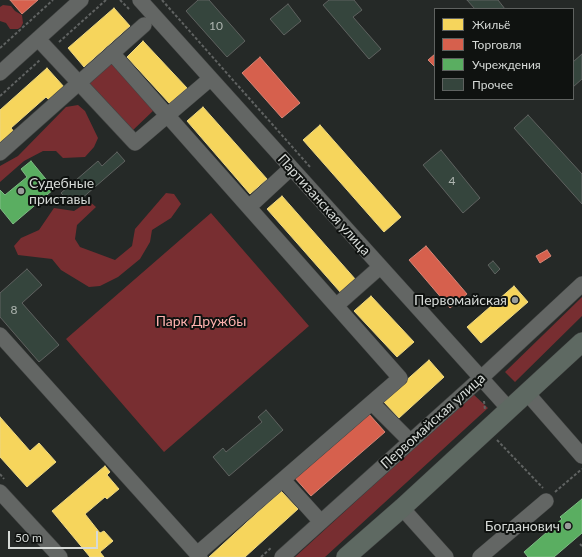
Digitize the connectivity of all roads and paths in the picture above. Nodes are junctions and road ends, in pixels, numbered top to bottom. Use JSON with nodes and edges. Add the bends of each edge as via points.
{"nodes":[{"id":1,"x":53,"y":0,"type":"edge"},
{"id":2,"x":81,"y":0,"type":"edge"},
{"id":3,"x":120,"y":0,"type":"edge"},
{"id":4,"x":140,"y":0,"type":"edge"},
{"id":5,"x":144,"y":25,"type":"joint"},
{"id":6,"x":38,"y":38,"type":"junction"},
{"id":7,"x":0,"y":48,"type":"edge"},
{"id":8,"x":112,"y":53,"type":"junction"},
{"id":9,"x":0,"y":73,"type":"edge"},
{"id":10,"x":210,"y":78,"type":"junction"},
{"id":11,"x":79,"y":83,"type":"junction"},
{"id":12,"x":168,"y":115,"type":"junction"},
{"id":13,"x":0,"y":153,"type":"edge"},
{"id":14,"x":291,"y":168,"type":"junction"},
{"id":15,"x":249,"y":207,"type":"junction"},
{"id":16,"x":380,"y":267,"type":"junction"},
{"id":17,"x":582,"y":284,"type":"edge"},
{"id":18,"x":337,"y":305,"type":"junction"},
{"id":19,"x":0,"y":335,"type":"edge"},
{"id":20,"x":582,"y":342,"type":"edge"},
{"id":21,"x":476,"y":383,"type":"junction"},
{"id":22,"x":527,"y":393,"type":"junction"},
{"id":23,"x":372,"y":403,"type":"junction"},
{"id":24,"x":509,"y":410,"type":"junction"},
{"id":25,"x":487,"y":430,"type":"junction"},
{"id":26,"x":410,"y":441,"type":"junction"},
{"id":27,"x":582,"y":456,"type":"edge"},
{"id":28,"x":582,"y":469,"type":"edge"},
{"id":29,"x":284,"y":481,"type":"junction"},
{"id":30,"x":0,"y":492,"type":"edge"},
{"id":31,"x":548,"y":498,"type":"junction"},
{"id":32,"x":402,"y":508,"type":"junction"},
{"id":33,"x":321,"y":522,"type":"junction"},
{"id":34,"x":580,"y":544,"type":"dead end"},
{"id":35,"x":582,"y":546,"type":"edge"},
{"id":36,"x":198,"y":556,"type":"edge"},
{"id":37,"x":60,"y":557,"type":"edge"},
{"id":38,"x":282,"y":557,"type":"edge"},
{"id":39,"x":346,"y":557,"type":"edge"},
{"id":40,"x":446,"y":557,"type":"edge"},
{"id":41,"x":480,"y":557,"type":"edge"}],
"edges":[{"from":1,"to":7,"type":"path"},
{"from":2,"to":6,"type":"street"},
{"from":3,"to":5,"type":"path"},
{"from":4,"to":10,"type":"street","name":"Партизанская улица"},
{"from":5,"to":8,"type":"street"},
{"from":6,"to":9,"type":"street"},
{"from":6,"to":11,"type":"street"},
{"from":8,"to":11,"type":"street"},
{"from":8,"to":12,"type":"street"},
{"from":10,"to":12,"type":"street"},
{"from":10,"to":14,"type":"street","name":"Партизанская улица"},
{"from":11,"to":12,"type":"street","via":[[135,144]]},
{"from":11,"to":13,"type":"street"},
{"from":12,"to":15,"type":"street"},
{"from":14,"to":15,"type":"street"},
{"from":14,"to":16,"type":"street","name":"Партизанская улица"},
{"from":15,"to":18,"type":"street"},
{"from":16,"to":18,"type":"street"},
{"from":16,"to":21,"type":"street","name":"Партизанская улица"},
{"from":17,"to":21,"type":"street","name":"Первомайская улица"},
{"from":18,"to":23,"type":"street","via":[[400,378]]},
{"from":19,"to":36,"type":"street"},
{"from":20,"to":22,"type":"main road"},
{"from":21,"to":24,"type":"street","name":"Партизанская улица"},
{"from":21,"to":25,"type":"path","via":[[483,399]]},
{"from":21,"to":26,"type":"street","name":"Первомайская улица"},
{"from":22,"to":24,"type":"main road"},
{"from":22,"to":27,"type":"street"},
{"from":23,"to":26,"type":"street"},
{"from":23,"to":29,"type":"street"},
{"from":24,"to":25,"type":"main road"},
{"from":25,"to":31,"type":"path"},
{"from":25,"to":32,"type":"main road"},
{"from":26,"to":33,"type":"street","name":"Первомайская улица"},
{"from":28,"to":31,"type":"path"},
{"from":29,"to":33,"type":"street"},
{"from":29,"to":36,"type":"street"},
{"from":30,"to":37,"type":"street"},
{"from":31,"to":41,"type":"street"},
{"from":32,"to":39,"type":"main road"},
{"from":32,"to":40,"type":"street"},
{"from":33,"to":38,"type":"street","name":"Первомайская улица"},
{"from":34,"to":35,"type":"path"}]}
